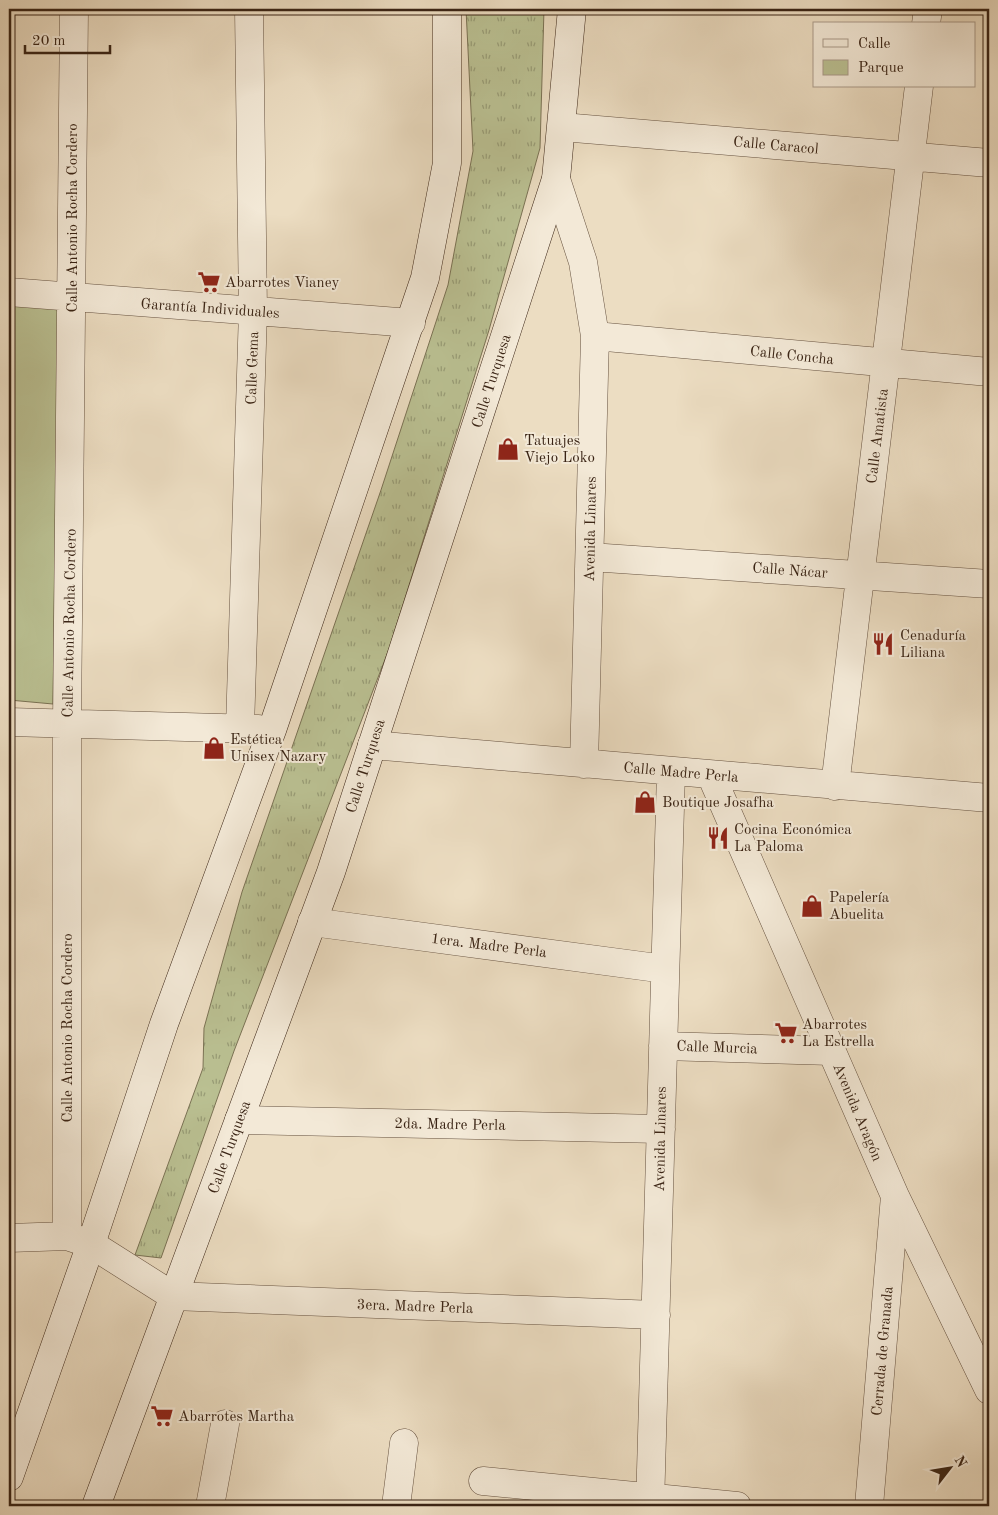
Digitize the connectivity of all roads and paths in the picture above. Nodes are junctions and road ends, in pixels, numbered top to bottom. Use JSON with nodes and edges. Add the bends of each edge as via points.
{"nodes":[{"id":1,"x":74,"y":9,"type":"edge"},
{"id":2,"x":249,"y":9,"type":"edge"},
{"id":3,"x":446,"y":9,"type":"edge"},
{"id":4,"x":572,"y":9,"type":"edge"},
{"id":5,"x":928,"y":9,"type":"edge"},
{"id":6,"x":926,"y":22,"type":"edge"},
{"id":7,"x":919,"y":88,"type":"edge"},
{"id":8,"x":562,"y":127,"type":"junction"},
{"id":9,"x":910,"y":157,"type":"junction"},
{"id":10,"x":989,"y":163,"type":"edge"},
{"id":11,"x":556,"y":179,"type":"junction"},
{"id":12,"x":9,"y":292,"type":"edge"},
{"id":13,"x":72,"y":297,"type":"junction"},
{"id":14,"x":253,"y":311,"type":"junction"},
{"id":15,"x":411,"y":323,"type":"junction"},
{"id":16,"x":595,"y":336,"type":"junction"},
{"id":17,"x":886,"y":364,"type":"junction"},
{"id":18,"x":989,"y":372,"type":"edge"},
{"id":19,"x":590,"y":558,"type":"junction"},
{"id":20,"x":860,"y":575,"type":"junction"},
{"id":21,"x":989,"y":584,"type":"edge"},
{"id":22,"x":9,"y":722,"type":"edge"},
{"id":23,"x":67,"y":723,"type":"junction"},
{"id":24,"x":240,"y":728,"type":"junction"},
{"id":25,"x":272,"y":730,"type":"junction"},
{"id":26,"x":372,"y":745,"type":"junction"},
{"id":27,"x":584,"y":764,"type":"junction"},
{"id":28,"x":671,"y":772,"type":"junction"},
{"id":29,"x":711,"y":775,"type":"junction"},
{"id":30,"x":835,"y":786,"type":"junction"},
{"id":31,"x":989,"y":798,"type":"edge"},
{"id":32,"x":312,"y":922,"type":"junction"},
{"id":33,"x":665,"y":968,"type":"junction"},
{"id":34,"x":663,"y":1046,"type":"junction"},
{"id":35,"x":832,"y":1051,"type":"junction"},
{"id":36,"x":239,"y":1120,"type":"junction"},
{"id":37,"x":661,"y":1128,"type":"junction"},
{"id":38,"x":895,"y":1196,"type":"junction"},
{"id":39,"x":9,"y":1238,"type":"edge"},
{"id":40,"x":80,"y":1240,"type":"junction"},
{"id":41,"x":174,"y":1296,"type":"junction"},
{"id":42,"x":656,"y":1315,"type":"junction"},
{"id":43,"x":989,"y":1390,"type":"edge"},
{"id":44,"x":225,"y":1424,"type":"dead end"},
{"id":45,"x":404,"y":1443,"type":"dead end"},
{"id":46,"x":9,"y":1477,"type":"edge"},
{"id":47,"x":483,"y":1481,"type":"dead end"},
{"id":48,"x":650,"y":1501,"type":"edge"},
{"id":49,"x":101,"y":1505,"type":"edge"},
{"id":50,"x":210,"y":1506,"type":"edge"},
{"id":51,"x":396,"y":1506,"type":"edge"},
{"id":52,"x":736,"y":1506,"type":"edge"},
{"id":53,"x":869,"y":1506,"type":"edge"}],
"edges":[{"from":1,"to":13,"type":"street","name":"Calle Antonio Rocha Cordero"},
{"from":2,"to":14,"type":"street","name":"Calle Gema"},
{"from":3,"to":15,"type":"street","via":[[447,163],[426,278]]},
{"from":4,"to":8,"type":"street","name":"Calle Turquesa"},
{"from":5,"to":6,"type":"street"},
{"from":7,"to":9,"type":"street","name":"Calle Amatista"},
{"from":8,"to":9,"type":"street","name":"Calle Caracol"},
{"from":8,"to":11,"type":"street","name":"Calle Turquesa"},
{"from":9,"to":10,"type":"street","name":"Calle Caracol"},
{"from":9,"to":17,"type":"street","name":"Calle Amatista"},
{"from":11,"to":16,"type":"street","name":"Avenida Linares","via":[[583,262]]},
{"from":11,"to":26,"type":"street","name":"Calle Turquesa"},
{"from":12,"to":13,"type":"street","name":"Garantía Individuales"},
{"from":13,"to":14,"type":"street","name":"Garantía Individuales"},
{"from":13,"to":23,"type":"street","name":"Calle Antonio Rocha Cordero"},
{"from":14,"to":15,"type":"street","name":"Garantía Individuales"},
{"from":14,"to":24,"type":"street","name":"Calle Gema"},
{"from":15,"to":25,"type":"street"},
{"from":16,"to":17,"type":"street","name":"Calle Concha"},
{"from":16,"to":19,"type":"street","name":"Avenida Linares"},
{"from":17,"to":18,"type":"street","name":"Calle Concha"},
{"from":17,"to":20,"type":"street","name":"Calle Amatista"},
{"from":19,"to":20,"type":"street","name":"Calle Nácar"},
{"from":19,"to":27,"type":"street","name":"Avenida Linares"},
{"from":20,"to":21,"type":"street","name":"Calle Nácar"},
{"from":20,"to":30,"type":"street","name":"Calle Amatista"},
{"from":22,"to":23,"type":"street"},
{"from":23,"to":24,"type":"street"},
{"from":23,"to":40,"type":"street","name":"Calle Antonio Rocha Cordero"},
{"from":24,"to":25,"type":"street"},
{"from":25,"to":40,"type":"street","via":[[164,1024]]},
{"from":26,"to":27,"type":"street","name":"Calle Madre Perla"},
{"from":26,"to":32,"type":"street","name":"Calle Turquesa"},
{"from":27,"to":28,"type":"street","name":"Calle Madre Perla"},
{"from":28,"to":29,"type":"street","name":"Calle Madre Perla"},
{"from":28,"to":33,"type":"street","name":"Avenida Linares"},
{"from":29,"to":30,"type":"street","name":"Calle Madre Perla"},
{"from":29,"to":35,"type":"street","name":"Avenida Aragón"},
{"from":30,"to":31,"type":"street","name":"Calle Madre Perla"},
{"from":32,"to":33,"type":"street","name":"1era. Madre Perla"},
{"from":32,"to":36,"type":"street","name":"Calle Turquesa"},
{"from":33,"to":34,"type":"street","name":"Avenida Linares"},
{"from":34,"to":35,"type":"street","name":"Calle Murcia"},
{"from":34,"to":37,"type":"street","name":"Avenida Linares"},
{"from":35,"to":38,"type":"street","name":"Avenida Aragón"},
{"from":36,"to":37,"type":"street","name":"2da. Madre Perla"},
{"from":36,"to":41,"type":"street","name":"Calle Turquesa"},
{"from":37,"to":42,"type":"street","name":"Avenida Linares"},
{"from":38,"to":43,"type":"street","name":"Avenida Aragón"},
{"from":38,"to":53,"type":"street","name":"Cerrada de Granada"},
{"from":39,"to":40,"type":"street"},
{"from":40,"to":41,"type":"street"},
{"from":40,"to":46,"type":"street"},
{"from":41,"to":42,"type":"street","name":"3era. Madre Perla"},
{"from":41,"to":49,"type":"street","name":"Calle Turquesa"},
{"from":42,"to":48,"type":"street","name":"Avenida Linares"},
{"from":44,"to":50,"type":"street"},
{"from":45,"to":51,"type":"street"},
{"from":47,"to":48,"type":"street"},
{"from":48,"to":52,"type":"street"}]}
